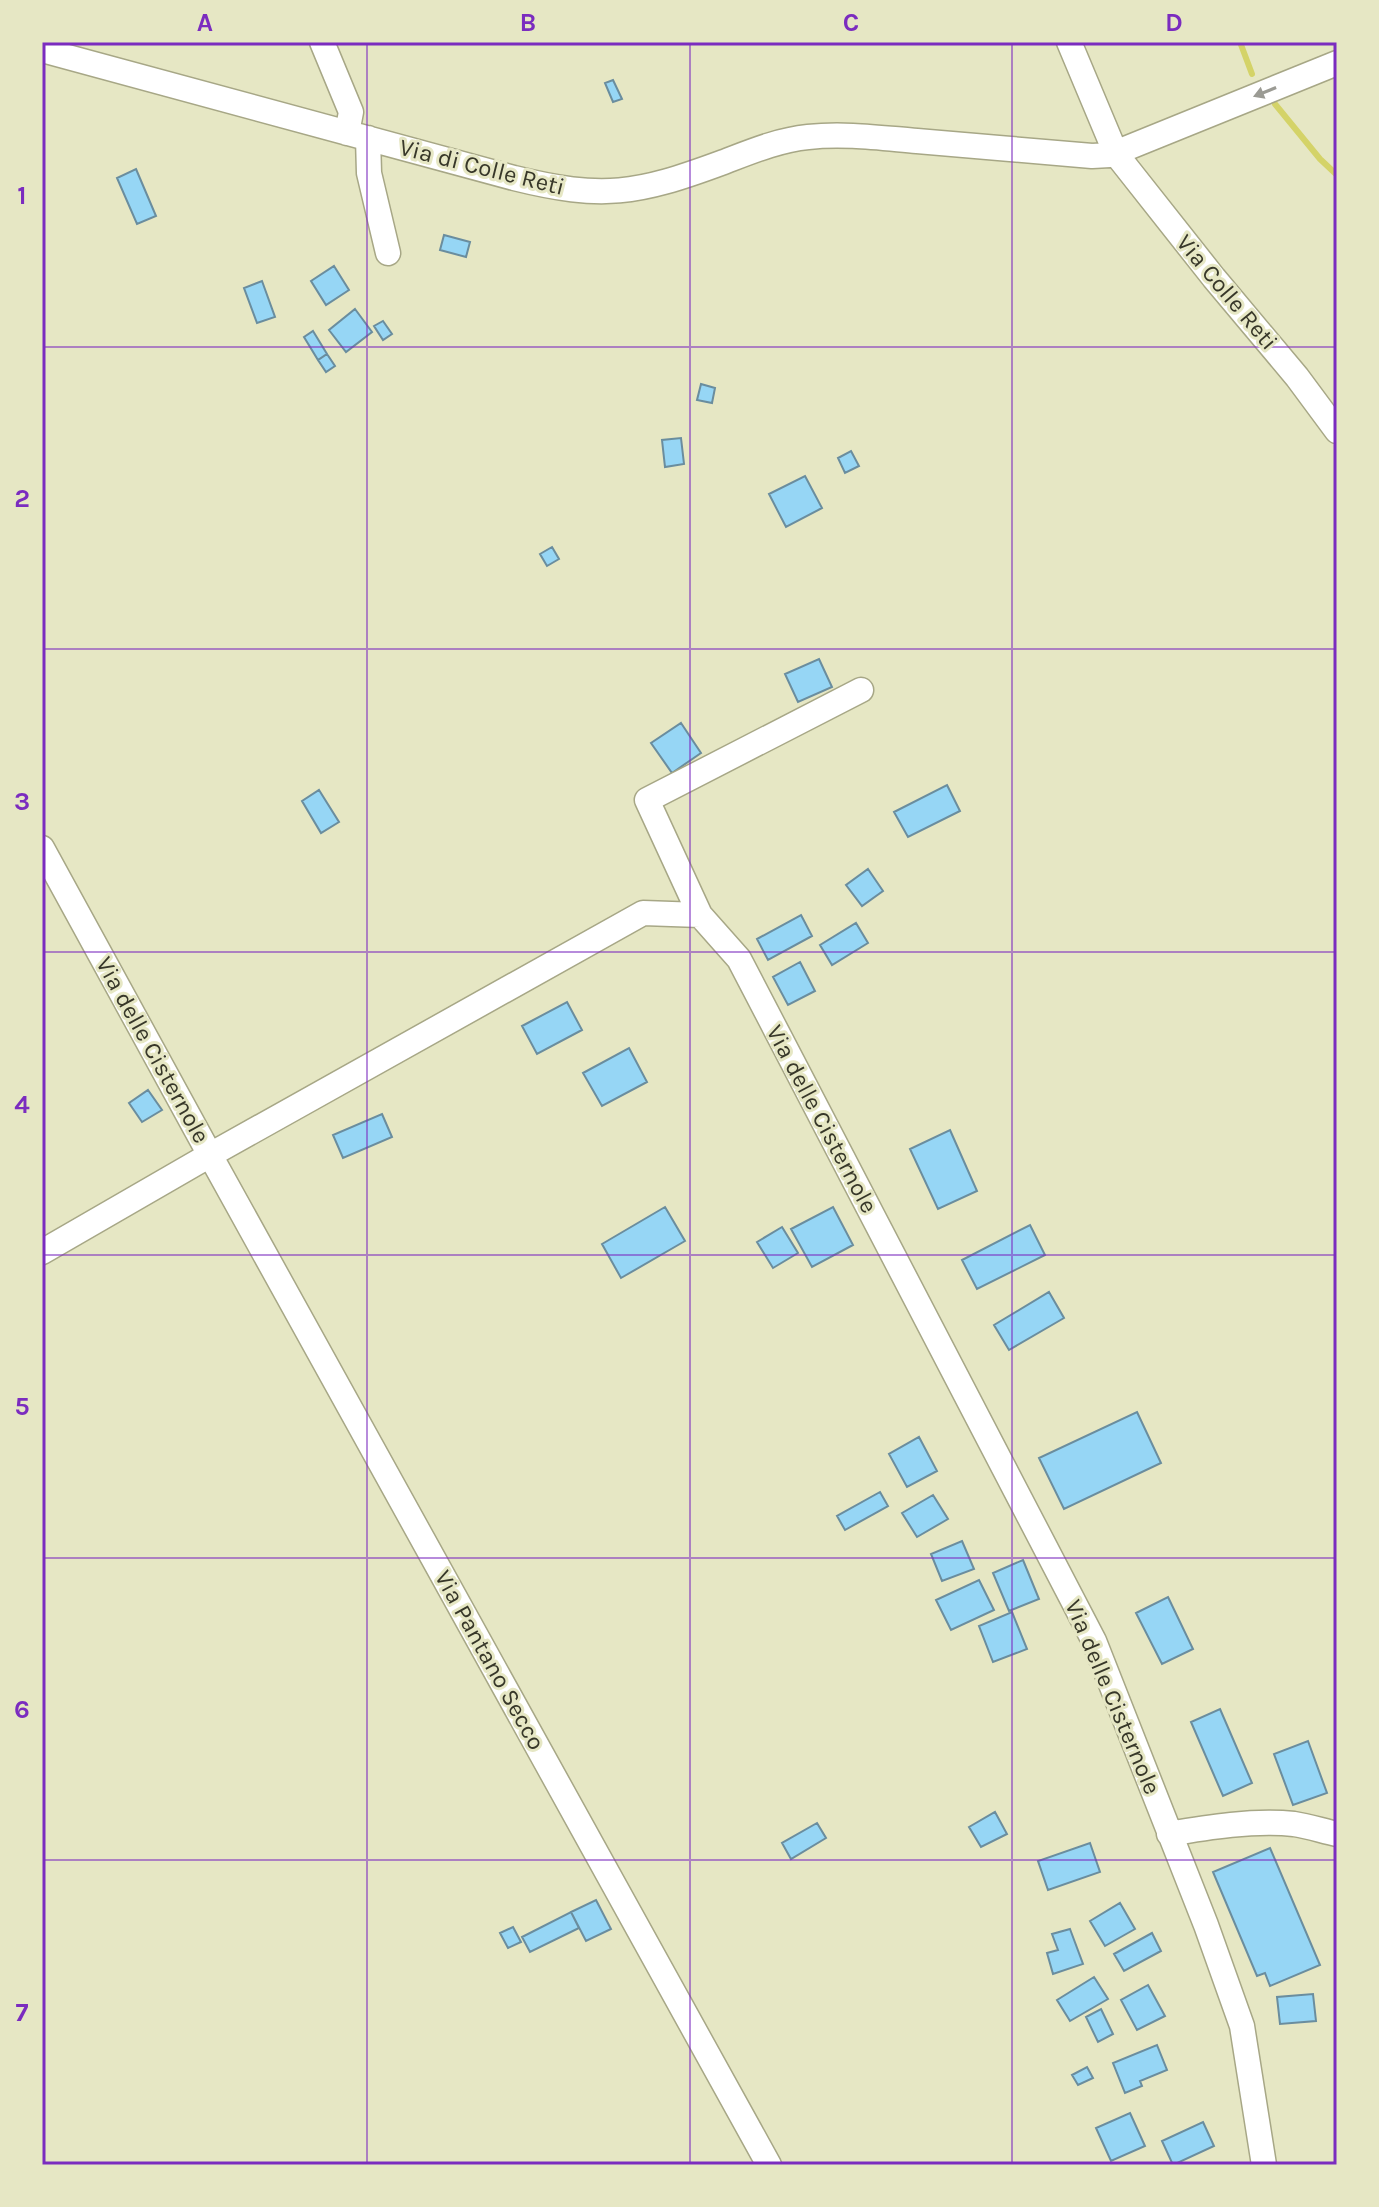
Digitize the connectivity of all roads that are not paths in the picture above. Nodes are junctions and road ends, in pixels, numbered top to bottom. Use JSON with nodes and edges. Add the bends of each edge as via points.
{"nodes":[{"id":1,"x":322,"y":42,"type":"edge"},
{"id":2,"x":1069,"y":42,"type":"edge"},
{"id":3,"x":42,"y":50,"type":"edge"},
{"id":4,"x":1337,"y":63,"type":"edge"},
{"id":5,"x":358,"y":135,"type":"junction"},
{"id":6,"x":1116,"y":154,"type":"junction"},
{"id":7,"x":388,"y":253,"type":"dead end"},
{"id":8,"x":1337,"y":431,"type":"edge"},
{"id":9,"x":861,"y":690,"type":"dead end"},
{"id":10,"x":42,"y":848,"type":"edge"},
{"id":11,"x":700,"y":915,"type":"junction"},
{"id":12,"x":210,"y":1155,"type":"junction"},
{"id":13,"x":42,"y":1252,"type":"edge"},
{"id":14,"x":1169,"y":1834,"type":"junction"},
{"id":15,"x":1337,"y":1834,"type":"edge"},
{"id":16,"x":769,"y":2165,"type":"edge"},
{"id":17,"x":1264,"y":2165,"type":"edge"}],
"edges":[{"from":1,"to":5,"type":"street"},
{"from":2,"to":6,"type":"street","name":"Via Colle Reti"},
{"from":3,"to":5,"type":"street","name":"Via di Colle Reti"},
{"from":4,"to":6,"type":"street","one_way":true},
{"from":5,"to":6,"type":"street","name":"Via di Colle Reti","via":[[550,187],[600,192],[657,185],[773,144],[814,136]]},
{"from":5,"to":7,"type":"street"},
{"from":6,"to":8,"type":"street","name":"Via Colle Reti"},
{"from":9,"to":11,"type":"street","via":[[647,800]]},
{"from":10,"to":12,"type":"street","name":"Via delle Cisternole"},
{"from":11,"to":12,"type":"street","name":"Via delle Cisternole","via":[[643,913]]},
{"from":11,"to":14,"type":"street","name":"Via delle Cisternole","via":[[739,959],[1094,1641]]},
{"from":12,"to":13,"type":"street"},
{"from":12,"to":16,"type":"street","name":"Via Pantano Secco"},
{"from":14,"to":15,"type":"street","via":[[1276,1823]]},
{"from":14,"to":17,"type":"street","name":"Via delle Cisternole","via":[[1242,2026]]}]}
